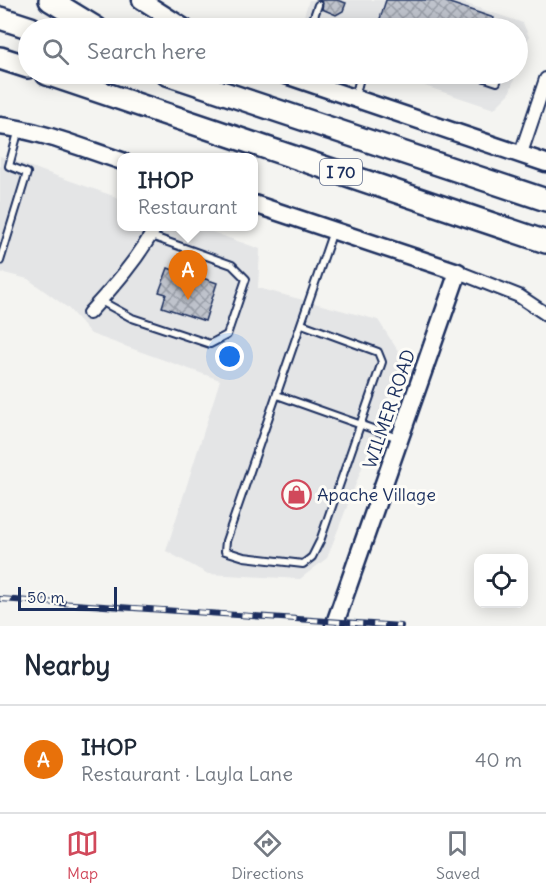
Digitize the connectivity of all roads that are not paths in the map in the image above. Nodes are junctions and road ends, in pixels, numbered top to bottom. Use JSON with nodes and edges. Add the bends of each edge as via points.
{"nodes":[{"id":1,"x":50,"y":0,"type":"edge"},
{"id":2,"x":141,"y":0,"type":"edge"},
{"id":3,"x":318,"y":4,"type":"dead end"},
{"id":4,"x":0,"y":18,"type":"edge"},
{"id":5,"x":80,"y":18,"type":"edge"},
{"id":6,"x":169,"y":18,"type":"edge"},
{"id":7,"x":313,"y":18,"type":"edge"},
{"id":8,"x":18,"y":24,"type":"edge"},
{"id":9,"x":0,"y":58,"type":"edge"},
{"id":10,"x":18,"y":64,"type":"edge"},
{"id":11,"x":546,"y":79,"type":"edge"},
{"id":12,"x":77,"y":84,"type":"edge"},
{"id":13,"x":202,"y":84,"type":"edge"},
{"id":14,"x":313,"y":84,"type":"edge"},
{"id":15,"x":358,"y":84,"type":"edge"},
{"id":16,"x":355,"y":98,"type":"junction"},
{"id":17,"x":0,"y":126,"type":"edge"},
{"id":18,"x":19,"y":129,"type":"junction"},
{"id":19,"x":521,"y":153,"type":"junction"},
{"id":20,"x":117,"y":159,"type":"edge"},
{"id":21,"x":546,"y":163,"type":"edge"},
{"id":22,"x":0,"y":166,"type":"edge"},
{"id":23,"x":9,"y":166,"type":"junction"},
{"id":24,"x":546,"y":200,"type":"edge"},
{"id":25,"x":258,"y":205,"type":"edge"},
{"id":26,"x":153,"y":231,"type":"edge"},
{"id":27,"x":333,"y":231,"type":"junction"},
{"id":28,"x":546,"y":242,"type":"edge"},
{"id":29,"x":0,"y":261,"type":"edge"},
{"id":30,"x":458,"y":272,"type":"junction"},
{"id":31,"x":100,"y":300,"type":"junction"},
{"id":32,"x":89,"y":313,"type":"dead end"},
{"id":33,"x":546,"y":314,"type":"edge"},
{"id":34,"x":302,"y":324,"type":"junction"},
{"id":35,"x":277,"y":395,"type":"junction"},
{"id":36,"x":360,"y":425,"type":"junction"},
{"id":37,"x":399,"y":438,"type":"junction"},
{"id":38,"x":334,"y":626,"type":"edge"}],
"edges":[{"from":1,"to":5,"type":"highway"},
{"from":2,"to":6,"type":"street"},
{"from":3,"to":7,"type":"lane"},
{"from":4,"to":8,"type":"highway"},
{"from":9,"to":10,"type":"highway"},
{"from":11,"to":19,"type":"street"},
{"from":12,"to":28,"type":"highway","number":"I 70"},
{"from":13,"to":24,"type":"highway","number":"I 70"},
{"from":14,"to":16,"type":"street"},
{"from":15,"to":16,"type":"lane"},
{"from":16,"to":19,"type":"street"},
{"from":17,"to":18,"type":"street"},
{"from":18,"to":20,"type":"street"},
{"from":18,"to":23,"type":"lane"},
{"from":19,"to":21,"type":"street"},
{"from":22,"to":23,"type":"lane"},
{"from":23,"to":29,"type":"lane","via":[[27,173]]},
{"from":25,"to":27,"type":"street"},
{"from":26,"to":31,"type":"street","via":[[120,279]]},
{"from":26,"to":31,"type":"lane","via":[[232,265],[246,279],[227,334],[210,344],[132,318]]},
{"from":27,"to":30,"type":"street"},
{"from":27,"to":34,"type":"lane"},
{"from":30,"to":33,"type":"street","via":[[519,296]]},
{"from":30,"to":37,"type":"street","name":"WILMER ROAD"},
{"from":31,"to":32,"type":"street"},
{"from":34,"to":35,"type":"lane"},
{"from":34,"to":36,"type":"lane","via":[[378,352],[382,362]]},
{"from":35,"to":36,"type":"lane"},
{"from":35,"to":36,"type":"lane","via":[[225,551],[303,564],[312,557]]},
{"from":36,"to":37,"type":"lane"},
{"from":37,"to":38,"type":"street","name":"WILMER ROAD"}]}
